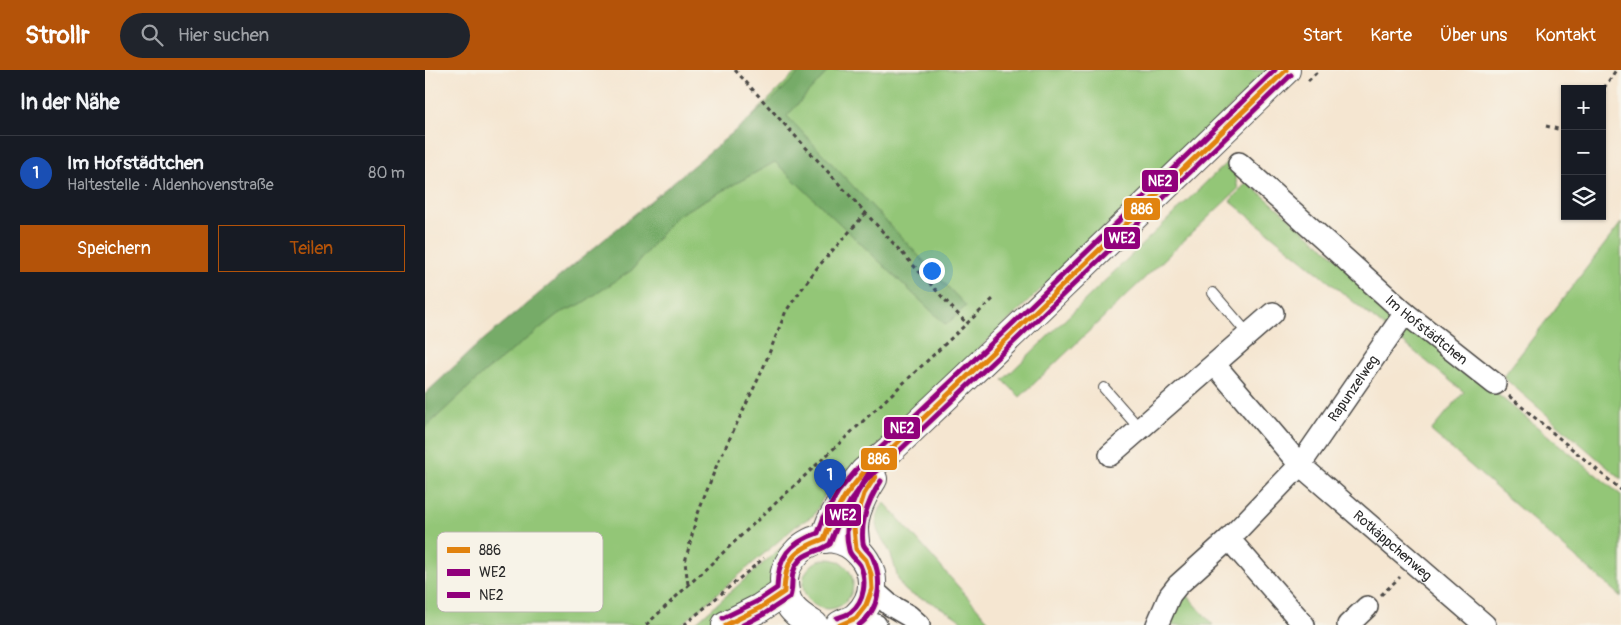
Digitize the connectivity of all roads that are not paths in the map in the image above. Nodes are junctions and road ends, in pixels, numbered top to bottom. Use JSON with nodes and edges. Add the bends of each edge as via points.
{"nodes":[{"id":1,"x":1295,"y":77,"type":"edge"},
{"id":2,"x":1239,"y":163,"type":"dead end"},
{"id":3,"x":1213,"y":293,"type":"dead end"},
{"id":4,"x":1273,"y":313,"type":"dead end"},
{"id":5,"x":1405,"y":313,"type":"junction"},
{"id":6,"x":1249,"y":335,"type":"junction"},
{"id":7,"x":1215,"y":364,"type":"junction"},
{"id":8,"x":1495,"y":384,"type":"road end"},
{"id":9,"x":1104,"y":388,"type":"dead end"},
{"id":10,"x":1140,"y":429,"type":"junction"},
{"id":11,"x":892,"y":448,"type":"junction"},
{"id":12,"x":1110,"y":455,"type":"dead end"},
{"id":13,"x":1300,"y":465,"type":"junction"},
{"id":14,"x":824,"y":539,"type":"junction"},
{"id":15,"x":1229,"y":539,"type":"junction"},
{"id":16,"x":856,"y":549,"type":"junction"},
{"id":17,"x":872,"y":589,"type":"junction"},
{"id":18,"x":1367,"y":607,"type":"road end"},
{"id":19,"x":798,"y":610,"type":"edge"},
{"id":20,"x":857,"y":623,"type":"edge"},
{"id":21,"x":726,"y":625,"type":"edge"},
{"id":22,"x":766,"y":625,"type":"edge"},
{"id":23,"x":919,"y":625,"type":"edge"},
{"id":24,"x":1157,"y":625,"type":"edge"},
{"id":25,"x":1304,"y":625,"type":"edge"},
{"id":26,"x":1348,"y":625,"type":"edge"},
{"id":27,"x":1485,"y":625,"type":"edge"}],
"edges":[{"from":1,"to":11,"type":"street"},
{"from":2,"to":5,"type":"street","name":"Im Hofstädtchen"},
{"from":3,"to":6,"type":"lane"},
{"from":4,"to":6,"type":"street"},
{"from":5,"to":8,"type":"street","name":"Im Hofstädtchen"},
{"from":5,"to":13,"type":"street","name":"Rapunzelweg"},
{"from":6,"to":7,"type":"street"},
{"from":7,"to":10,"type":"street"},
{"from":7,"to":13,"type":"street"},
{"from":9,"to":10,"type":"lane"},
{"from":10,"to":12,"type":"street"},
{"from":11,"to":14,"type":"street","via":[[864,472],[845,496]]},
{"from":11,"to":16,"type":"street","via":[[864,494],[854,527]]},
{"from":13,"to":15,"type":"street","name":"Rapunzelweg"},
{"from":13,"to":27,"type":"street","name":"Rotkäppchenweg"},
{"from":14,"to":16,"type":"street","via":[[841,540]]},
{"from":14,"to":19,"type":"street","via":[[806,544],[792,557],[784,574]]},
{"from":15,"to":24,"type":"street","name":"Rapunzelweg","via":[[1178,585]]},
{"from":15,"to":25,"type":"street"},
{"from":16,"to":17,"type":"street","via":[[866,560]]},
{"from":17,"to":20,"type":"street"},
{"from":17,"to":23,"type":"street"},
{"from":18,"to":26,"type":"street"},
{"from":19,"to":21,"type":"street","via":[[760,608]]},
{"from":19,"to":22,"type":"street"}]}
